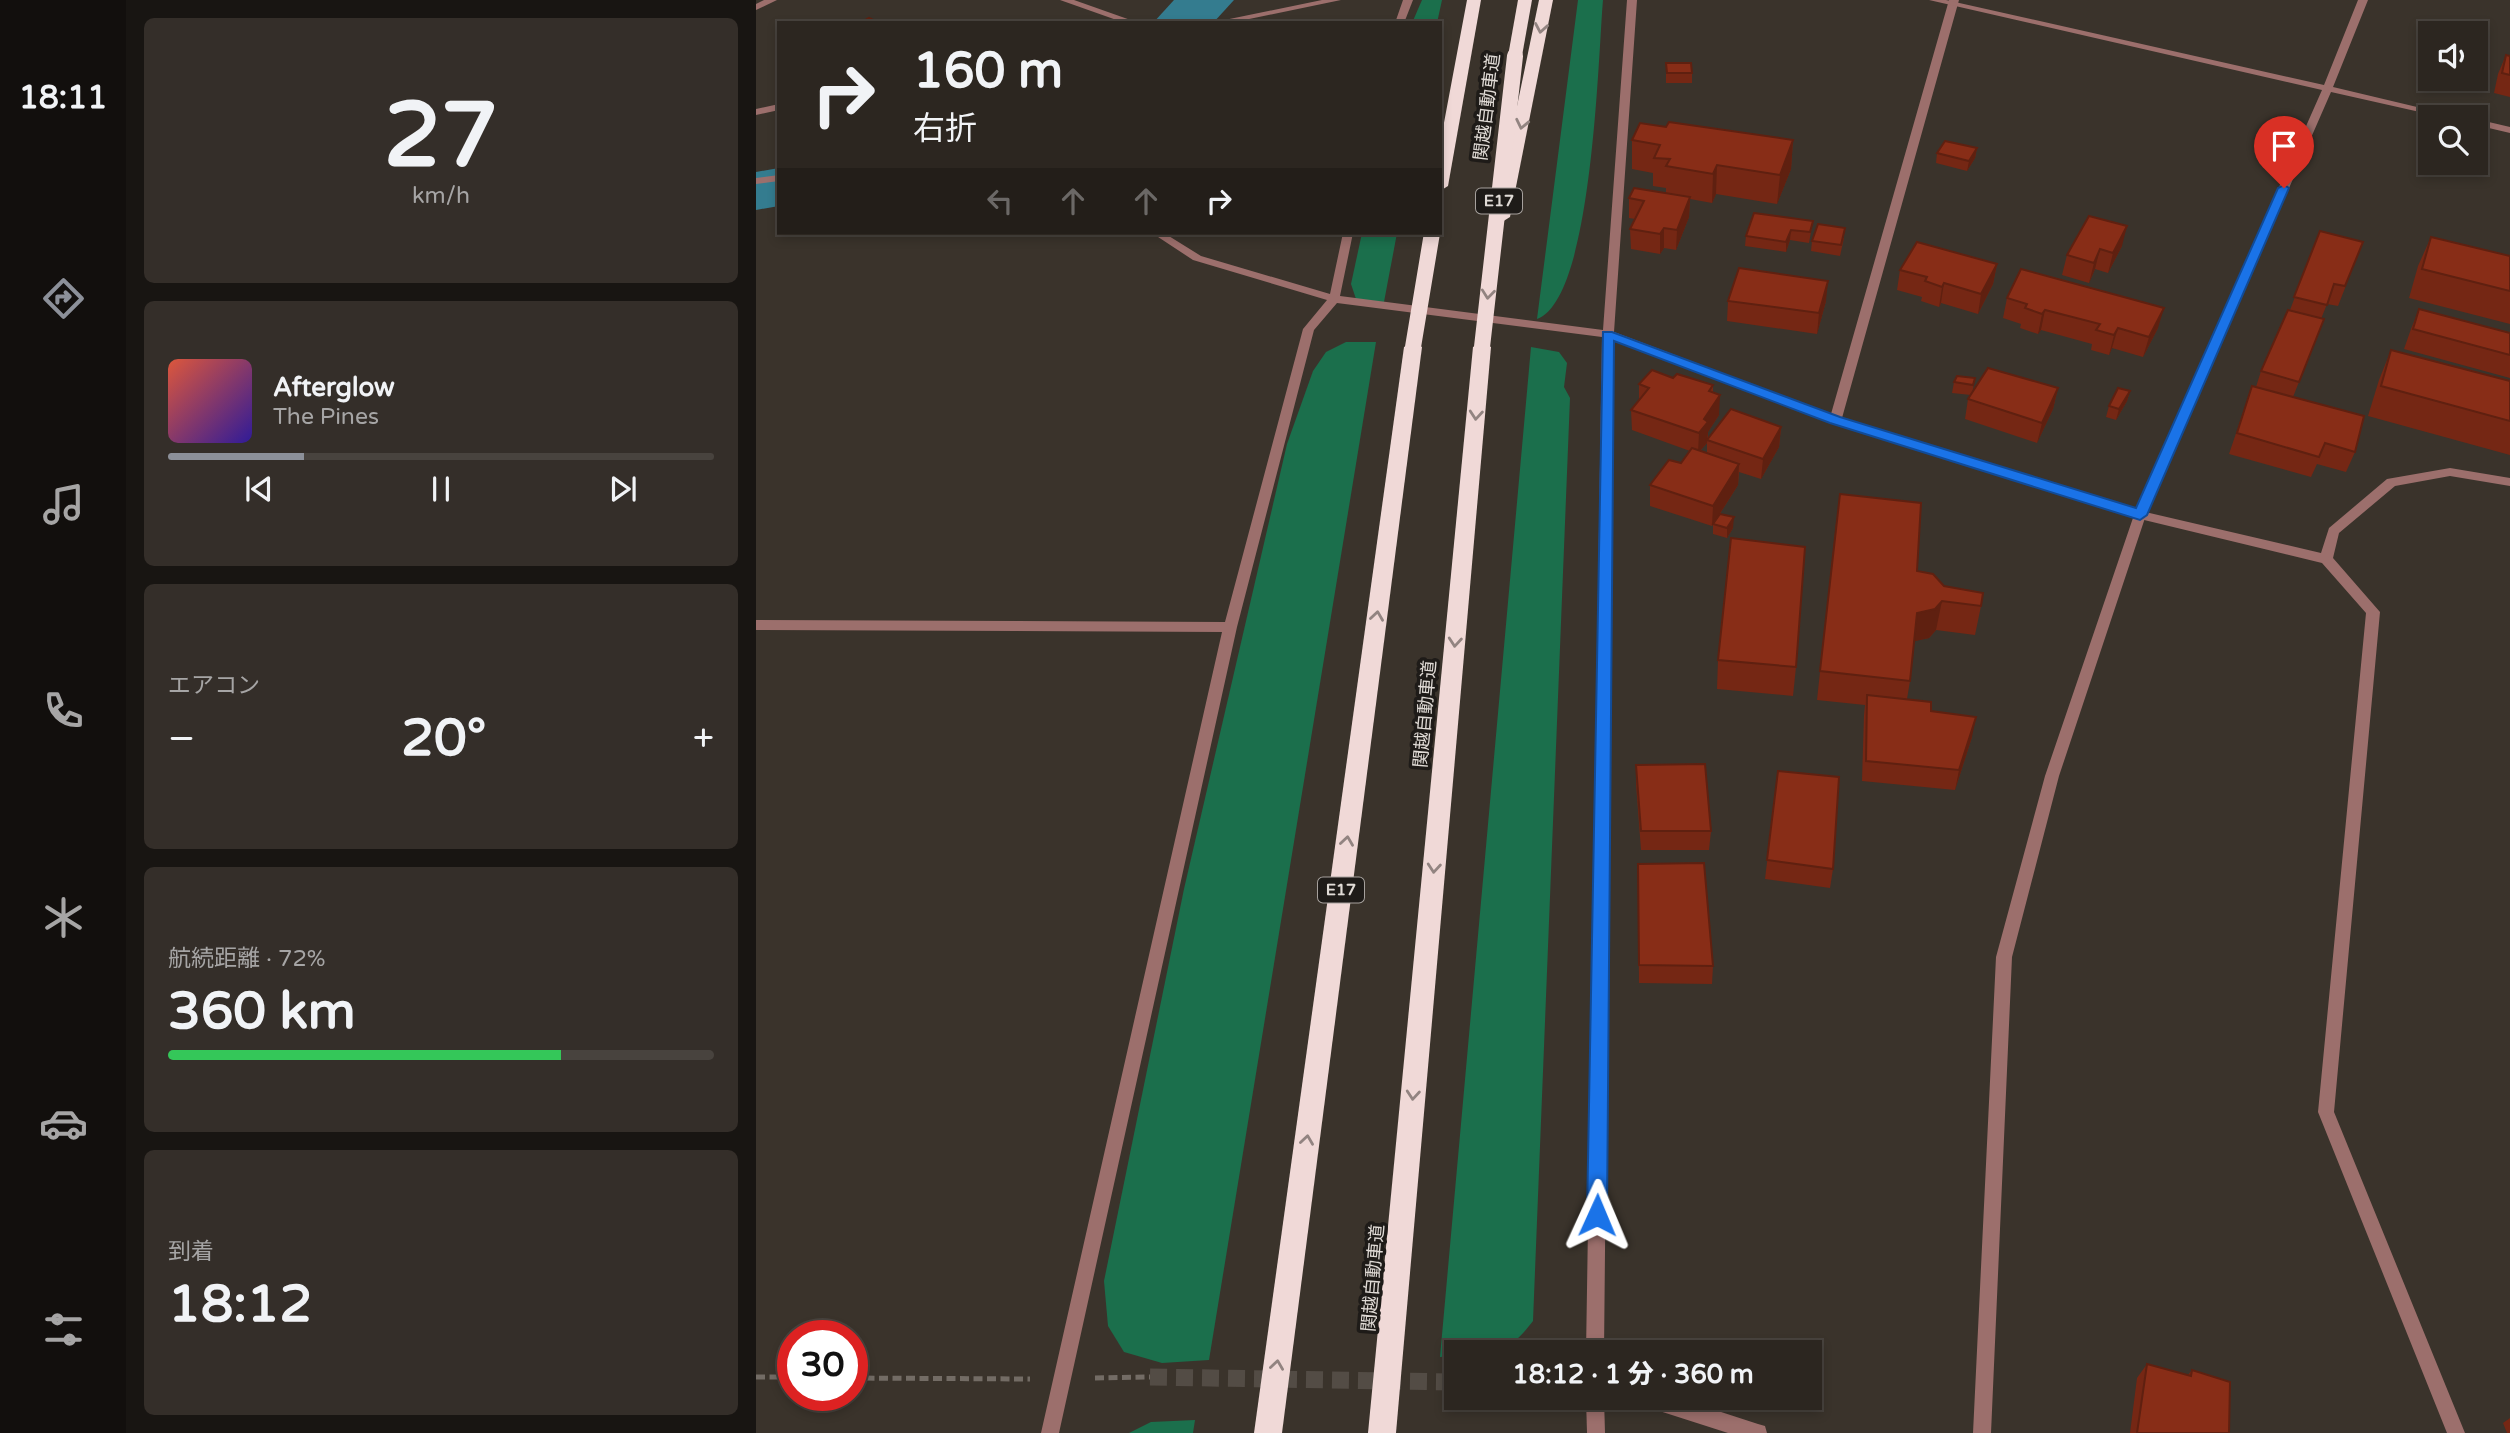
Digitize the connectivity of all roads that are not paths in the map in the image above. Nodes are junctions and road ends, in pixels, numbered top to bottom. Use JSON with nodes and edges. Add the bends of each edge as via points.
{"nodes":[{"id":1,"x":772,"y":0,"type":"edge"},
{"id":2,"x":1065,"y":0,"type":"edge"},
{"id":3,"x":1336,"y":0,"type":"edge"},
{"id":4,"x":1408,"y":0,"type":"edge"},
{"id":5,"x":1474,"y":0,"type":"edge"},
{"id":6,"x":1525,"y":0,"type":"edge"},
{"id":7,"x":1546,"y":0,"type":"edge"},
{"id":8,"x":1632,"y":0,"type":"edge"},
{"id":9,"x":1934,"y":0,"type":"edge"},
{"id":10,"x":2363,"y":0,"type":"edge"},
{"id":11,"x":1954,"y":2,"type":"edge"},
{"id":12,"x":756,"y":7,"type":"edge"},
{"id":13,"x":1129,"y":21,"type":"edge"},
{"id":14,"x":1225,"y":21,"type":"edge"},
{"id":15,"x":1400,"y":21,"type":"edge"},
{"id":16,"x":2328,"y":88,"type":"junction"},
{"id":17,"x":777,"y":107,"type":"edge"},
{"id":18,"x":2418,"y":109,"type":"edge"},
{"id":19,"x":756,"y":112,"type":"edge"},
{"id":20,"x":2488,"y":125,"type":"edge"},
{"id":21,"x":2510,"y":130,"type":"edge"},
{"id":22,"x":1442,"y":174,"type":"edge"},
{"id":23,"x":777,"y":178,"type":"edge"},
{"id":24,"x":756,"y":181,"type":"edge"},
{"id":25,"x":1160,"y":235,"type":"edge"},
{"id":26,"x":1348,"y":235,"type":"edge"},
{"id":27,"x":1432,"y":235,"type":"edge"},
{"id":28,"x":1491,"y":267,"type":"junction"},
{"id":29,"x":1334,"y":299,"type":"junction"},
{"id":30,"x":1608,"y":334,"type":"junction"},
{"id":31,"x":1835,"y":420,"type":"junction"},
{"id":32,"x":2510,"y":482,"type":"edge"},
{"id":33,"x":2140,"y":515,"type":"junction"},
{"id":34,"x":2326,"y":559,"type":"junction"},
{"id":35,"x":756,"y":625,"type":"edge"},
{"id":36,"x":1230,"y":627,"type":"junction"},
{"id":37,"x":1595,"y":1340,"type":"edge"},
{"id":38,"x":1595,"y":1410,"type":"edge"},
{"id":39,"x":1685,"y":1410,"type":"edge"},
{"id":40,"x":1049,"y":1433,"type":"edge"},
{"id":41,"x":1268,"y":1433,"type":"edge"},
{"id":42,"x":1382,"y":1433,"type":"edge"},
{"id":43,"x":1595,"y":1433,"type":"edge"},
{"id":44,"x":1758,"y":1433,"type":"edge"},
{"id":45,"x":1982,"y":1433,"type":"edge"},
{"id":46,"x":2456,"y":1433,"type":"edge"}],
"edges":[{"from":1,"to":12,"type":"street"},
{"from":2,"to":13,"type":"street"},
{"from":3,"to":14,"type":"street"},
{"from":4,"to":15,"type":"street"},
{"from":5,"to":22,"type":"highway","name":"関越自動車道"},
{"from":6,"to":28,"type":"highway","name":"関越自動車道","number":"E17","bridge":true},
{"from":7,"to":28,"type":"highway","one_way":true,"bridge":true},
{"from":8,"to":30,"type":"street"},
{"from":9,"to":11,"type":"street"},
{"from":10,"to":16,"type":"street"},
{"from":11,"to":16,"type":"street"},
{"from":11,"to":31,"type":"street"},
{"from":16,"to":18,"type":"street"},
{"from":16,"to":33,"type":"street"},
{"from":17,"to":19,"type":"street"},
{"from":20,"to":21,"type":"street"},
{"from":23,"to":24,"type":"street"},
{"from":25,"to":29,"type":"street","via":[[1197,258]]},
{"from":26,"to":29,"type":"street"},
{"from":41,"to":27,"type":"highway","number":"E17","one_way":true,"bridge":true},
{"from":28,"to":42,"type":"highway","name":"関越自動車道","number":"E17","one_way":true,"bridge":true},
{"from":29,"to":30,"type":"street"},
{"from":29,"to":36,"type":"street","via":[[1309,329]]},
{"from":30,"to":31,"type":"street"},
{"from":30,"to":37,"type":"street"},
{"from":31,"to":33,"type":"street"},
{"from":32,"to":34,"type":"street","via":[[2450,472],[2391,482],[2333,531]]},
{"from":33,"to":34,"type":"street"},
{"from":33,"to":45,"type":"street","via":[[2052,776],[2004,957]]},
{"from":34,"to":46,"type":"street","via":[[2372,612],[2326,1112]]},
{"from":35,"to":36,"type":"street"},
{"from":36,"to":40,"type":"street"},
{"from":38,"to":43,"type":"street"},
{"from":39,"to":44,"type":"street"}]}
